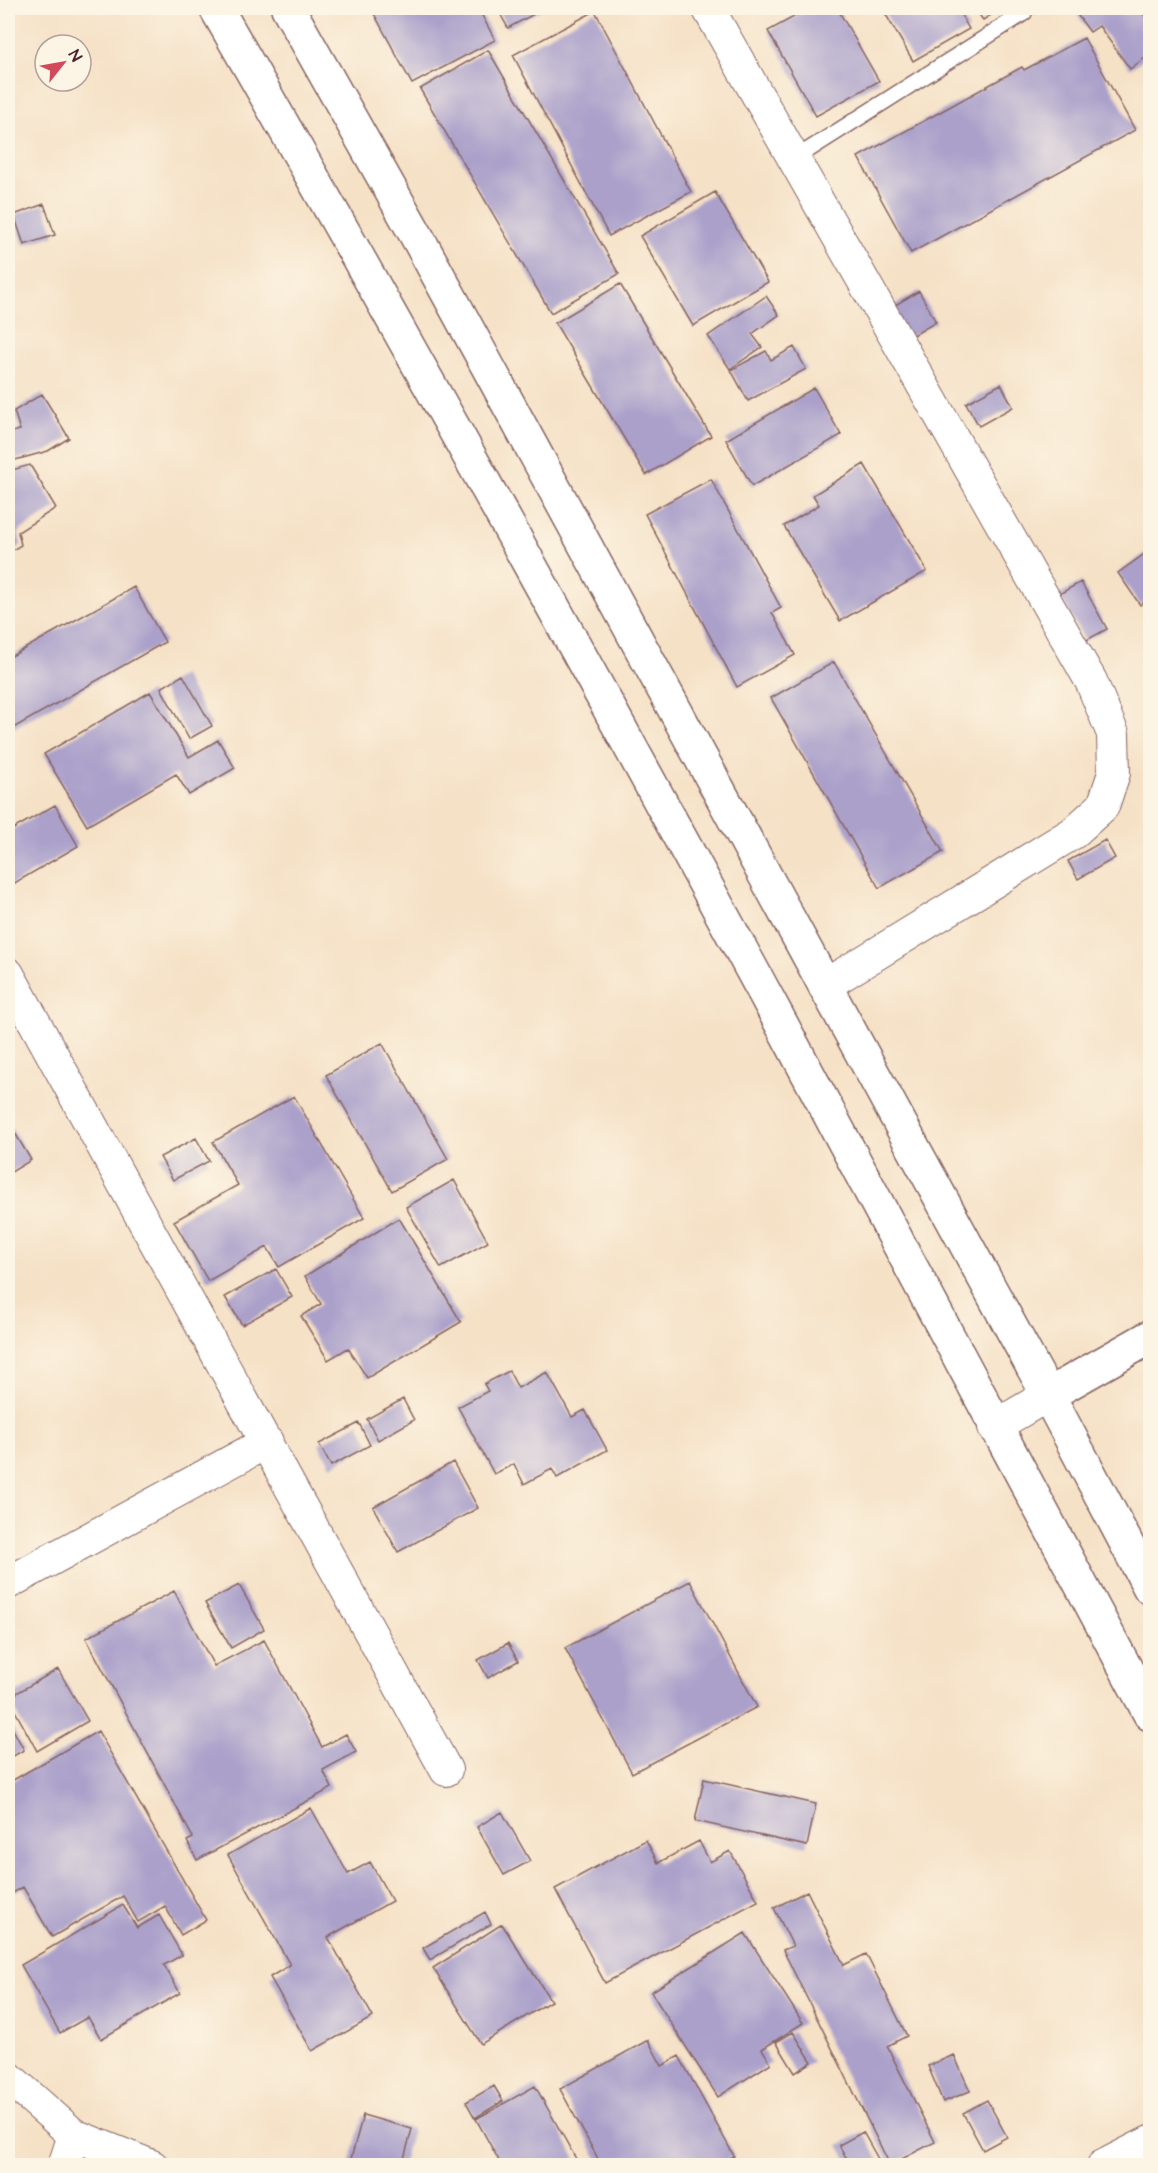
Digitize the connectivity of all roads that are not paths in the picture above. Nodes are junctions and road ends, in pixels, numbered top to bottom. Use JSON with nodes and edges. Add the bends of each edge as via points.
{"nodes":[{"id":1,"x":216,"y":8,"type":"edge"},
{"id":2,"x":288,"y":8,"type":"edge"},
{"id":3,"x":708,"y":8,"type":"edge"},
{"id":4,"x":1024,"y":13,"type":"dead end"},
{"id":5,"x":794,"y":159,"type":"junction"},
{"id":6,"x":8,"y":974,"type":"edge"},
{"id":7,"x":824,"y":986,"type":"junction"},
{"id":8,"x":1150,"y":1336,"type":"edge"},
{"id":9,"x":1048,"y":1395,"type":"junction"},
{"id":10,"x":994,"y":1427,"type":"junction"},
{"id":11,"x":267,"y":1442,"type":"junction"},
{"id":12,"x":8,"y":1583,"type":"edge"},
{"id":13,"x":1150,"y":1588,"type":"edge"},
{"id":14,"x":1150,"y":1714,"type":"edge"},
{"id":15,"x":446,"y":1770,"type":"dead end"},
{"id":16,"x":8,"y":2077,"type":"edge"},
{"id":17,"x":74,"y":2135,"type":"junction"},
{"id":18,"x":1150,"y":2142,"type":"edge"},
{"id":19,"x":64,"y":2166,"type":"edge"},
{"id":20,"x":152,"y":2166,"type":"edge"},
{"id":21,"x":1103,"y":2166,"type":"edge"}],
"edges":[{"from":1,"to":10,"type":"street","via":[[369,276],[771,1005]]},
{"from":2,"to":7,"type":"street","via":[[420,242]]},
{"from":3,"to":5,"type":"street"},
{"from":4,"to":5,"type":"lane"},
{"from":5,"to":7,"type":"street","via":[[1091,681],[1113,734],[1114,773],[1103,807],[1073,833]]},
{"from":6,"to":11,"type":"street"},
{"from":7,"to":9,"type":"street"},
{"from":8,"to":9,"type":"street"},
{"from":9,"to":10,"type":"street"},
{"from":9,"to":13,"type":"street"},
{"from":10,"to":14,"type":"street"},
{"from":11,"to":12,"type":"street"},
{"from":11,"to":15,"type":"street"},
{"from":16,"to":17,"type":"street"},
{"from":17,"to":19,"type":"street"},
{"from":17,"to":20,"type":"street"},
{"from":18,"to":21,"type":"street"}]}
